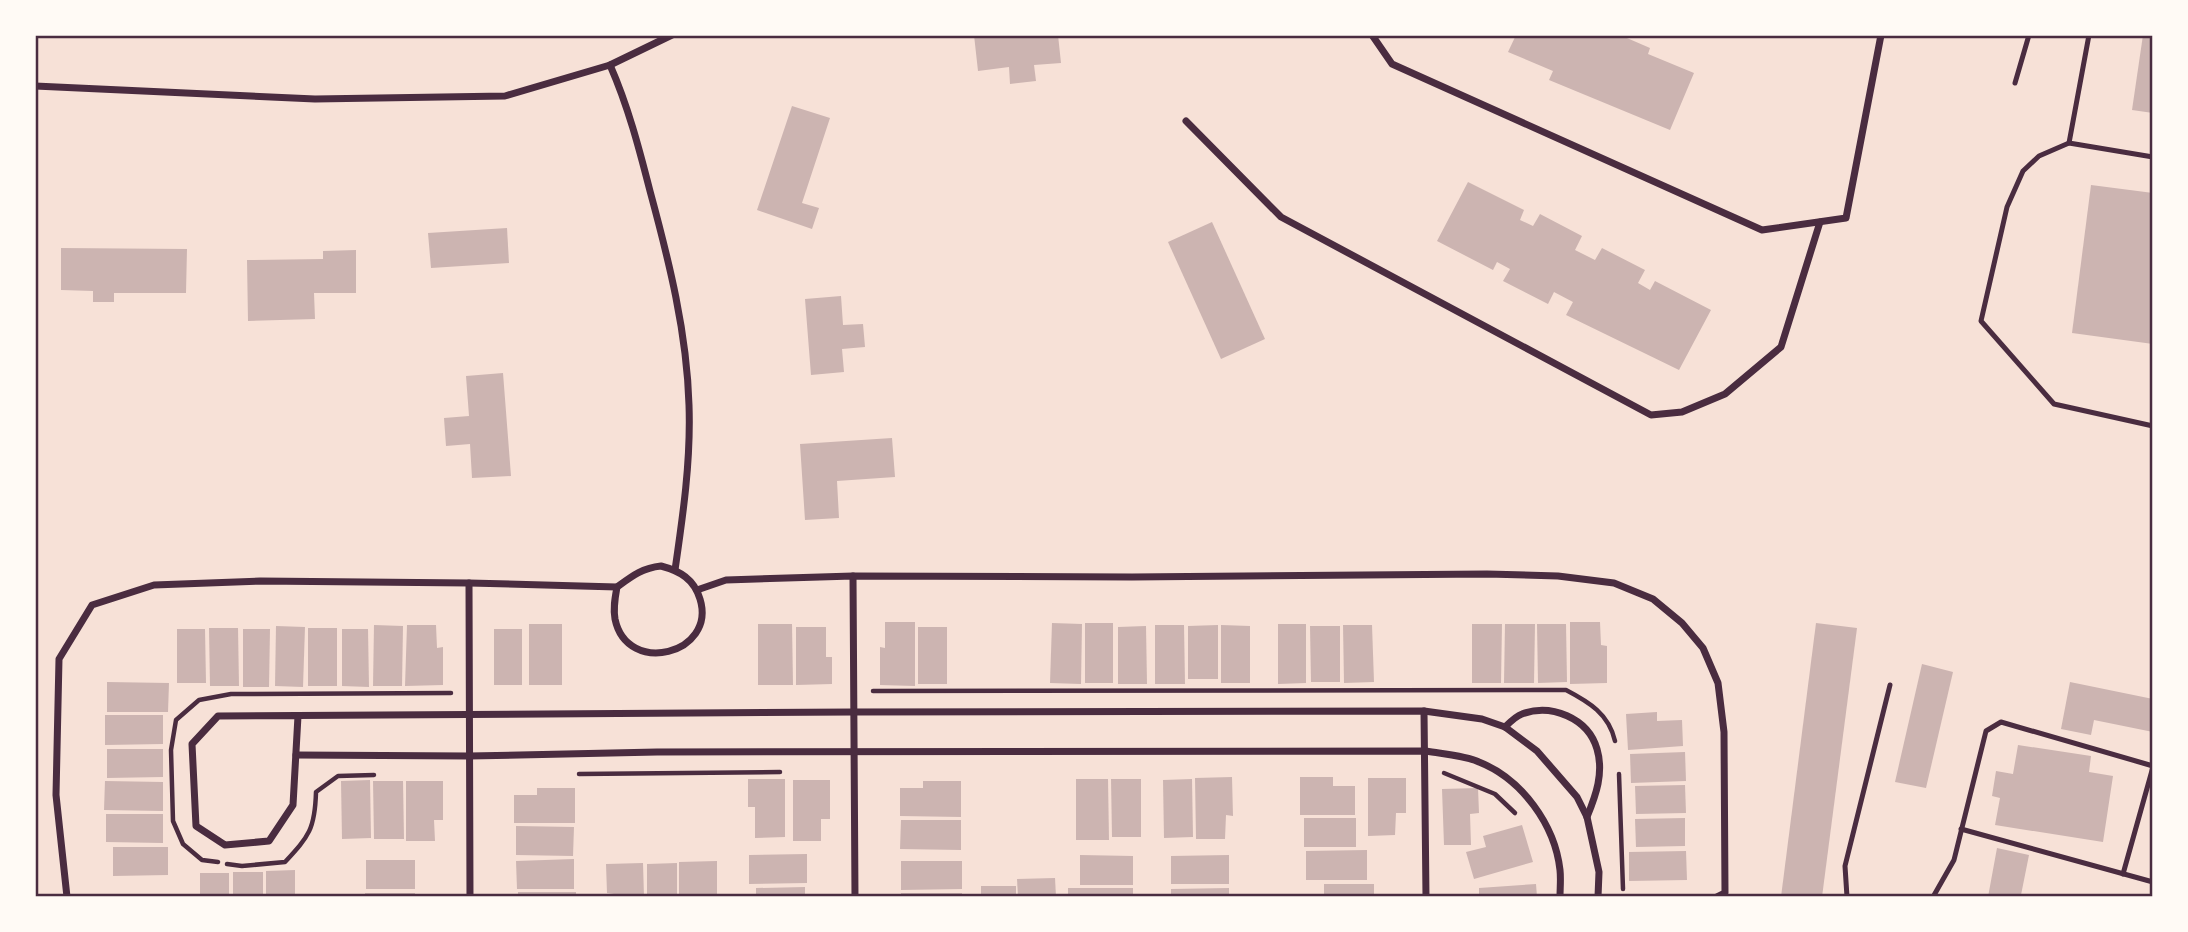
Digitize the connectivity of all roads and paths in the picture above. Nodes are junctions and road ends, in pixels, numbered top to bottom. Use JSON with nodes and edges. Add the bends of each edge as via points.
{"nodes":[{"id":1,"x":672,"y":35,"type":"edge"},
{"id":2,"x":1372,"y":35,"type":"edge"},
{"id":3,"x":1881,"y":35,"type":"edge"},
{"id":4,"x":2029,"y":35,"type":"edge"},
{"id":5,"x":2089,"y":35,"type":"edge"},
{"id":6,"x":610,"y":65,"type":"junction"},
{"id":7,"x":2015,"y":83,"type":"dead end"},
{"id":8,"x":35,"y":86,"type":"edge"},
{"id":9,"x":1186,"y":121,"type":"dead end"},
{"id":10,"x":2069,"y":143,"type":"junction"},
{"id":11,"x":2153,"y":157,"type":"edge"},
{"id":12,"x":1820,"y":222,"type":"junction"},
{"id":13,"x":2153,"y":426,"type":"edge"},
{"id":14,"x":675,"y":570,"type":"junction"},
{"id":15,"x":853,"y":576,"type":"junction"},
{"id":16,"x":469,"y":583,"type":"junction"},
{"id":17,"x":617,"y":587,"type":"junction"},
{"id":18,"x":697,"y":590,"type":"junction"},
{"id":19,"x":1890,"y":685,"type":"dead end"},
{"id":20,"x":854,"y":712,"type":"junction"},
{"id":21,"x":1424,"y":712,"type":"junction"},
{"id":22,"x":469,"y":714,"type":"junction"},
{"id":23,"x":298,"y":716,"type":"junction"},
{"id":24,"x":1505,"y":727,"type":"junction"},
{"id":25,"x":1426,"y":751,"type":"junction"},
{"id":26,"x":856,"y":752,"type":"junction"},
{"id":27,"x":296,"y":755,"type":"junction"},
{"id":28,"x":468,"y":756,"type":"junction"},
{"id":29,"x":2153,"y":766,"type":"edge"},
{"id":30,"x":1440,"y":771,"type":"dead end"},
{"id":31,"x":783,"y":772,"type":"dead end"},
{"id":32,"x":568,"y":774,"type":"dead end"},
{"id":33,"x":1587,"y":817,"type":"junction"},
{"id":34,"x":1521,"y":819,"type":"dead end"},
{"id":35,"x":1961,"y":830,"type":"junction"},
{"id":36,"x":2123,"y":874,"type":"junction"},
{"id":37,"x":2153,"y":882,"type":"edge"},
{"id":38,"x":67,"y":897,"type":"edge"},
{"id":39,"x":470,"y":897,"type":"edge"},
{"id":40,"x":855,"y":897,"type":"edge"},
{"id":41,"x":1426,"y":897,"type":"edge"},
{"id":42,"x":1560,"y":897,"type":"edge"},
{"id":43,"x":1598,"y":897,"type":"edge"},
{"id":44,"x":1717,"y":897,"type":"edge"},
{"id":45,"x":1847,"y":897,"type":"edge"},
{"id":46,"x":1933,"y":897,"type":"edge"}],
"edges":[{"from":1,"to":6,"type":"street"},
{"from":2,"to":12,"type":"street","via":[[1392,64],[1762,230]]},
{"from":3,"to":12,"type":"street","via":[[1846,218]]},
{"from":4,"to":7,"type":"lane"},
{"from":5,"to":10,"type":"lane"},
{"from":6,"to":8,"type":"street","via":[[505,96],[315,99]]},
{"from":6,"to":14,"type":"street","via":[[626,101],[681,323],[689,406],[686,493]]},
{"from":9,"to":12,"type":"street","via":[[1281,217],[1651,415],[1682,412],[1725,394],[1781,347]]},
{"from":10,"to":11,"type":"lane"},
{"from":10,"to":13,"type":"lane","via":[[2039,156],[2023,170],[2007,207],[1981,321],[2054,404]]},
{"from":14,"to":17,"type":"street","via":[[648,568]]},
{"from":14,"to":18,"type":"street"},
{"from":15,"to":18,"type":"street","via":[[726,580]]},
{"from":15,"to":20,"type":"street"},
{"from":15,"to":44,"type":"street","via":[[1487,574],[1614,583],[1653,599],[1682,622],[1703,648],[1718,683],[1724,732],[1725,893]]},
{"from":16,"to":17,"type":"street"},
{"from":16,"to":22,"type":"street"},
{"from":16,"to":38,"type":"street","via":[[155,585],[92,605],[59,659],[56,795]]},
{"from":17,"to":18,"type":"street","via":[[615,621],[621,634],[643,652],[658,654],[686,644],[695,633],[701,619]]},
{"from":19,"to":45,"type":"lane","via":[[1845,866]]},
{"from":20,"to":21,"type":"street"},
{"from":20,"to":22,"type":"street"},
{"from":20,"to":26,"type":"street"},
{"from":21,"to":24,"type":"street","via":[[1482,719]]},
{"from":21,"to":25,"type":"street"},
{"from":22,"to":23,"type":"street"},
{"from":22,"to":28,"type":"street"},
{"from":23,"to":27,"type":"street"},
{"from":23,"to":27,"type":"street","via":[[218,716],[192,744],[196,826],[225,845],[269,841],[293,805]]},
{"from":24,"to":33,"type":"street","via":[[1560,776]]},
{"from":24,"to":33,"type":"street","via":[[1520,714],[1543,710],[1560,712],[1590,733],[1597,750],[1599,785]]},
{"from":25,"to":26,"type":"street"},
{"from":25,"to":41,"type":"street"},
{"from":25,"to":42,"type":"street","via":[[1479,761],[1508,778],[1526,797],[1550,831],[1560,869]]},
{"from":26,"to":28,"type":"street"},
{"from":26,"to":40,"type":"street"},
{"from":27,"to":28,"type":"street"},
{"from":28,"to":39,"type":"street"},
{"from":29,"to":35,"type":"lane","via":[[2001,722],[1986,732]]},
{"from":29,"to":36,"type":"lane"},
{"from":30,"to":34,"type":"path","via":[[1495,794]]},
{"from":31,"to":32,"type":"path"},
{"from":33,"to":43,"type":"street","via":[[1600,872]]},
{"from":35,"to":36,"type":"lane"},
{"from":35,"to":46,"type":"lane","via":[[1954,860]]},
{"from":36,"to":37,"type":"lane"}]}
